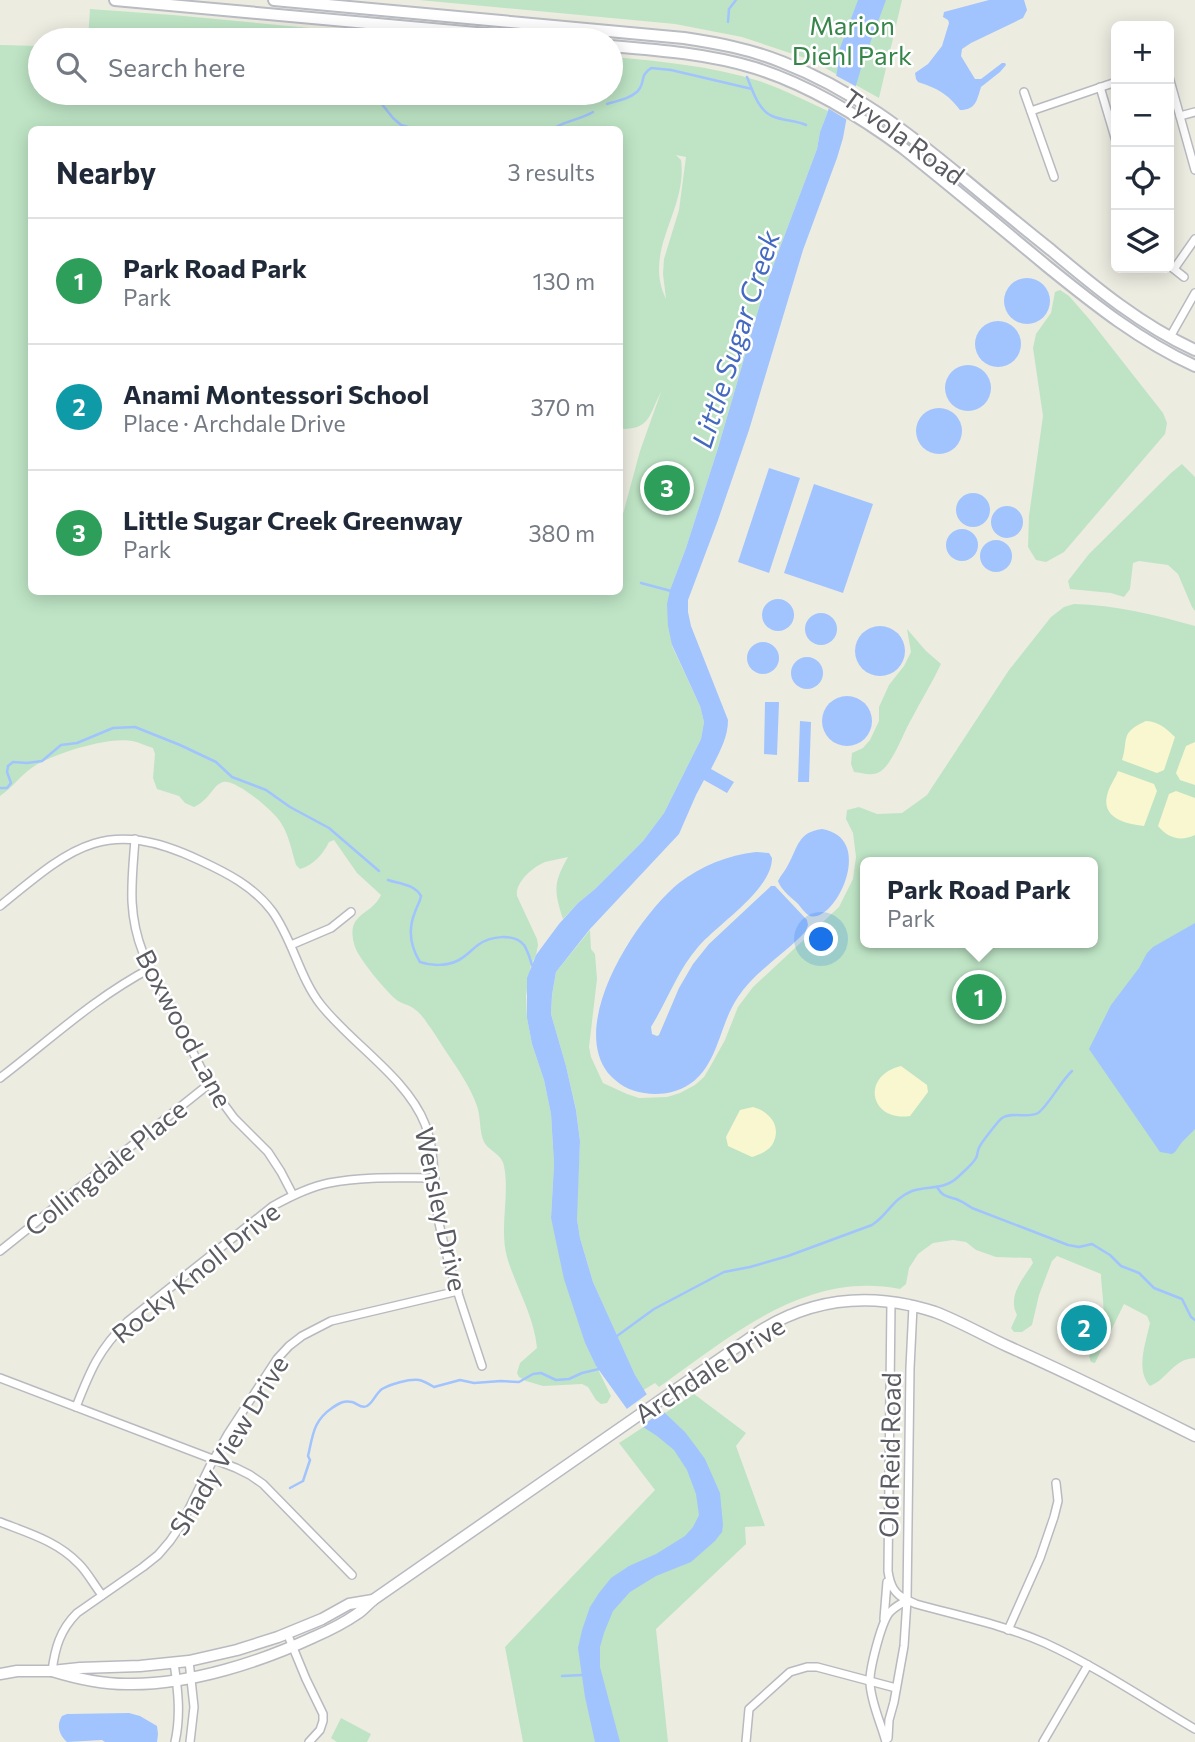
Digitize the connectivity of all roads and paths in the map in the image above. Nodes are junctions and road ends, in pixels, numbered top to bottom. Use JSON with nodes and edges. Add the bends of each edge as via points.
{"nodes":[{"id":1,"x":115,"y":0,"type":"edge"},
{"id":2,"x":274,"y":0,"type":"edge"},
{"id":3,"x":422,"y":28,"type":"edge"},
{"id":4,"x":569,"y":28,"type":"edge"},
{"id":5,"x":623,"y":33,"type":"edge"},
{"id":6,"x":623,"y":47,"type":"edge"},
{"id":7,"x":1111,"y":84,"type":"edge"},
{"id":8,"x":1171,"y":84,"type":"edge"},
{"id":9,"x":1100,"y":87,"type":"junction"},
{"id":10,"x":1024,"y":92,"type":"dead end"},
{"id":11,"x":1031,"y":111,"type":"junction"},
{"id":12,"x":1195,"y":112,"type":"edge"},
{"id":13,"x":1180,"y":116,"type":"junction"},
{"id":14,"x":1111,"y":124,"type":"edge"},
{"id":15,"x":1195,"y":170,"type":"edge"},
{"id":16,"x":1054,"y":177,"type":"dead end"},
{"id":17,"x":1195,"y":239,"type":"edge"},
{"id":18,"x":1174,"y":265,"type":"edge"},
{"id":19,"x":1174,"y":269,"type":"edge"},
{"id":20,"x":1184,"y":277,"type":"dead end"},
{"id":21,"x":1195,"y":293,"type":"edge"},
{"id":22,"x":1170,"y":337,"type":"junction"},
{"id":23,"x":1195,"y":350,"type":"edge"},
{"id":24,"x":1195,"y":366,"type":"edge"},
{"id":25,"x":135,"y":839,"type":"junction"},
{"id":26,"x":0,"y":906,"type":"edge"},
{"id":27,"x":351,"y":912,"type":"dead end"},
{"id":28,"x":291,"y":945,"type":"junction"},
{"id":29,"x":151,"y":968,"type":"junction"},
{"id":30,"x":0,"y":1078,"type":"edge"},
{"id":31,"x":209,"y":1084,"type":"junction"},
{"id":32,"x":435,"y":1178,"type":"junction"},
{"id":33,"x":293,"y":1195,"type":"junction"},
{"id":34,"x":0,"y":1251,"type":"edge"},
{"id":35,"x":458,"y":1291,"type":"junction"},
{"id":36,"x":891,"y":1302,"type":"junction"},
{"id":37,"x":913,"y":1306,"type":"junction"},
{"id":38,"x":481,"y":1366,"type":"dead end"},
{"id":39,"x":0,"y":1378,"type":"edge"},
{"id":40,"x":76,"y":1407,"type":"junction"},
{"id":41,"x":1195,"y":1436,"type":"edge"},
{"id":42,"x":214,"y":1459,"type":"junction"},
{"id":43,"x":1056,"y":1483,"type":"dead end"},
{"id":44,"x":0,"y":1522,"type":"edge"},
{"id":45,"x":888,"y":1571,"type":"junction"},
{"id":46,"x":352,"y":1574,"type":"dead end"},
{"id":47,"x":102,"y":1595,"type":"junction"},
{"id":48,"x":373,"y":1600,"type":"junction"},
{"id":49,"x":907,"y":1600,"type":"junction"},
{"id":50,"x":884,"y":1624,"type":"junction"},
{"id":51,"x":1008,"y":1630,"type":"junction"},
{"id":52,"x":287,"y":1633,"type":"junction"},
{"id":53,"x":292,"y":1647,"type":"junction"},
{"id":54,"x":189,"y":1661,"type":"junction"},
{"id":55,"x":174,"y":1663,"type":"junction"},
{"id":56,"x":1088,"y":1665,"type":"junction"},
{"id":57,"x":52,"y":1671,"type":"junction"},
{"id":58,"x":0,"y":1674,"type":"edge"},
{"id":59,"x":191,"y":1677,"type":"junction"},
{"id":60,"x":177,"y":1680,"type":"junction"},
{"id":61,"x":870,"y":1682,"type":"junction"},
{"id":62,"x":896,"y":1688,"type":"junction"},
{"id":63,"x":1195,"y":1728,"type":"edge"},
{"id":64,"x":175,"y":1740,"type":"edge"},
{"id":65,"x":190,"y":1742,"type":"edge"},
{"id":66,"x":309,"y":1742,"type":"edge"},
{"id":67,"x":746,"y":1742,"type":"edge"},
{"id":68,"x":887,"y":1742,"type":"edge"},
{"id":69,"x":1043,"y":1742,"type":"edge"}],
"edges":[{"from":1,"to":3,"type":"main road"},
{"from":2,"to":4,"type":"main road","name":"Tyvola Road"},
{"from":5,"to":22,"type":"main road","name":"Tyvola Road","via":[[695,40],[758,53],[857,98],[913,137],[1113,300]]},
{"from":6,"to":24,"type":"main road","name":"Tyvola Road","via":[[729,61],[812,91],[869,124],[924,165],[1110,316]]},
{"from":7,"to":9,"type":"street"},
{"from":8,"to":13,"type":"street"},
{"from":9,"to":11,"type":"street"},
{"from":9,"to":14,"type":"street"},
{"from":10,"to":11,"type":"street"},
{"from":11,"to":16,"type":"street"},
{"from":12,"to":13,"type":"street"},
{"from":13,"to":15,"type":"street"},
{"from":17,"to":18,"type":"street"},
{"from":19,"to":20,"type":"street"},
{"from":21,"to":22,"type":"street"},
{"from":22,"to":23,"type":"main road","name":"Tyvola Road"},
{"from":25,"to":26,"type":"street","name":"Wensley Drive","via":[[77,849]]},
{"from":25,"to":28,"type":"street","name":"Wensley Drive","via":[[177,849],[241,881],[270,909]]},
{"from":25,"to":29,"type":"street","name":"Boxwood Lane","via":[[133,920]]},
{"from":27,"to":28,"type":"street","via":[[331,928]]},
{"from":28,"to":32,"type":"street","name":"Wensley Drive","via":[[318,1001],[416,1106],[430,1137]]},
{"from":29,"to":30,"type":"street","via":[[88,1007]]},
{"from":29,"to":31,"type":"street","name":"Boxwood Lane"},
{"from":31,"to":33,"type":"street","name":"Boxwood Lane","via":[[273,1158]]},
{"from":31,"to":34,"type":"street","name":"Collingdale Place"},
{"from":32,"to":33,"type":"street","name":"Rocky Knoll Drive","via":[[350,1180]]},
{"from":32,"to":35,"type":"street","name":"Wensley Drive","via":[[440,1227]]},
{"from":33,"to":40,"type":"street","name":"Rocky Knoll Drive","via":[[265,1212],[114,1334],[97,1356]]},
{"from":35,"to":38,"type":"street","name":"Wensley Drive"},
{"from":35,"to":42,"type":"street","name":"Shady View Drive","via":[[341,1318],[302,1336],[277,1359]]},
{"from":36,"to":37,"type":"street","name":"Archdale Drive"},
{"from":36,"to":45,"type":"street","name":"Old Reid Road"},
{"from":36,"to":48,"type":"street","name":"Archdale Drive","via":[[869,1299],[817,1305],[760,1331]]},
{"from":37,"to":41,"type":"street","name":"Archdale Drive","via":[[1036,1357]]},
{"from":37,"to":49,"type":"street","name":"Old Reid Road"},
{"from":39,"to":40,"type":"street"},
{"from":40,"to":42,"type":"street"},
{"from":42,"to":46,"type":"street","via":[[263,1484]]},
{"from":42,"to":47,"type":"street","name":"Shady View Drive","via":[[170,1541],[143,1567]]},
{"from":43,"to":51,"type":"street","via":[[1055,1517]]},
{"from":44,"to":47,"type":"street","via":[[65,1551]]},
{"from":45,"to":49,"type":"street","name":"Old Reid Road","via":[[894,1591]]},
{"from":45,"to":50,"type":"street"},
{"from":47,"to":57,"type":"street","name":"Shady View Drive","via":[[62,1631]]},
{"from":48,"to":52,"type":"street","name":"Archdale Drive","via":[[349,1604]]},
{"from":48,"to":53,"type":"street","name":"Archdale Drive","via":[[356,1615]]},
{"from":49,"to":50,"type":"street","via":[[890,1612]]},
{"from":49,"to":51,"type":"street"},
{"from":49,"to":62,"type":"street"},
{"from":50,"to":61,"type":"street"},
{"from":51,"to":56,"type":"street"},
{"from":52,"to":53,"type":"street"},
{"from":52,"to":54,"type":"street","name":"Archdale Drive"},
{"from":53,"to":59,"type":"street","name":"Archdale Drive"},
{"from":53,"to":66,"type":"street","via":[[323,1714],[320,1730]]},
{"from":54,"to":55,"type":"street","name":"Archdale Drive"},
{"from":54,"to":59,"type":"street"},
{"from":55,"to":57,"type":"street","name":"Archdale Drive"},
{"from":55,"to":60,"type":"street"},
{"from":56,"to":63,"type":"street"},
{"from":56,"to":69,"type":"street"},
{"from":57,"to":58,"type":"street","name":"Archdale Drive"},
{"from":57,"to":60,"type":"street","name":"Archdale Drive","via":[[103,1683]]},
{"from":59,"to":60,"type":"street","name":"Archdale Drive"},
{"from":59,"to":65,"type":"street"},
{"from":60,"to":64,"type":"street"},
{"from":61,"to":62,"type":"street"},
{"from":61,"to":67,"type":"street","via":[[817,1667],[790,1672],[748,1709]]},
{"from":61,"to":68,"type":"street"},
{"from":62,"to":68,"type":"street"},
{"from":64,"to":65,"type":"street"}]}
